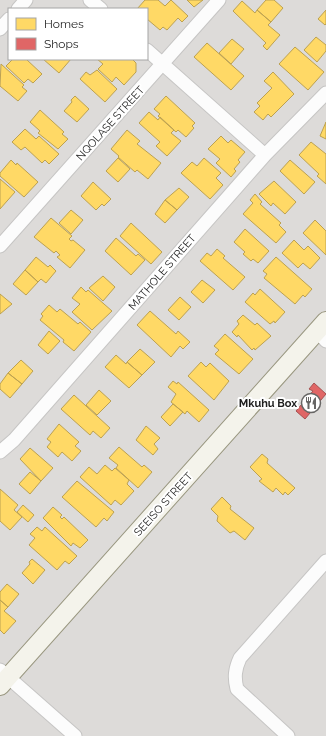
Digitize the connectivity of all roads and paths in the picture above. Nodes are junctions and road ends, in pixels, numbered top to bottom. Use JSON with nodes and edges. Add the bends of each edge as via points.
{"nodes":[{"id":1,"x":26,"y":0,"type":"edge"},
{"id":2,"x":90,"y":0,"type":"edge"},
{"id":3,"x":219,"y":0,"type":"edge"},
{"id":4,"x":19,"y":8,"type":"edge"},
{"id":5,"x":100,"y":8,"type":"edge"},
{"id":6,"x":8,"y":20,"type":"edge"},
{"id":7,"x":0,"y":30,"type":"edge"},
{"id":8,"x":148,"y":51,"type":"edge"},
{"id":9,"x":163,"y":64,"type":"junction"},
{"id":10,"x":325,"y":95,"type":"edge"},
{"id":11,"x":265,"y":155,"type":"junction"},
{"id":12,"x":0,"y":246,"type":"edge"},
{"id":13,"x":323,"y":331,"type":"edge"},
{"id":14,"x":0,"y":452,"type":"edge"},
{"id":15,"x":326,"y":561,"type":"edge"},
{"id":16,"x":3,"y":678,"type":"edge"},
{"id":17,"x":75,"y":736,"type":"edge"},
{"id":18,"x":288,"y":736,"type":"edge"}],
"edges":[{"from":1,"to":4,"type":"street"},
{"from":2,"to":5,"type":"street"},
{"from":3,"to":9,"type":"street","name":"NQOLASE STREET"},
{"from":6,"to":7,"type":"street"},
{"from":8,"to":9,"type":"street"},
{"from":9,"to":11,"type":"street"},
{"from":9,"to":12,"type":"street","name":"NQOLASE STREET"},
{"from":10,"to":11,"type":"street","name":"MATHOLE STREET"},
{"from":11,"to":14,"type":"street","name":"MATHOLE STREET","via":[[14,440]]},
{"from":13,"to":16,"type":"street","name":"SEEISO STREET"},
{"from":15,"to":18,"type":"street","via":[[240,658],[235,667],[237,689]]},
{"from":16,"to":17,"type":"street"}]}
